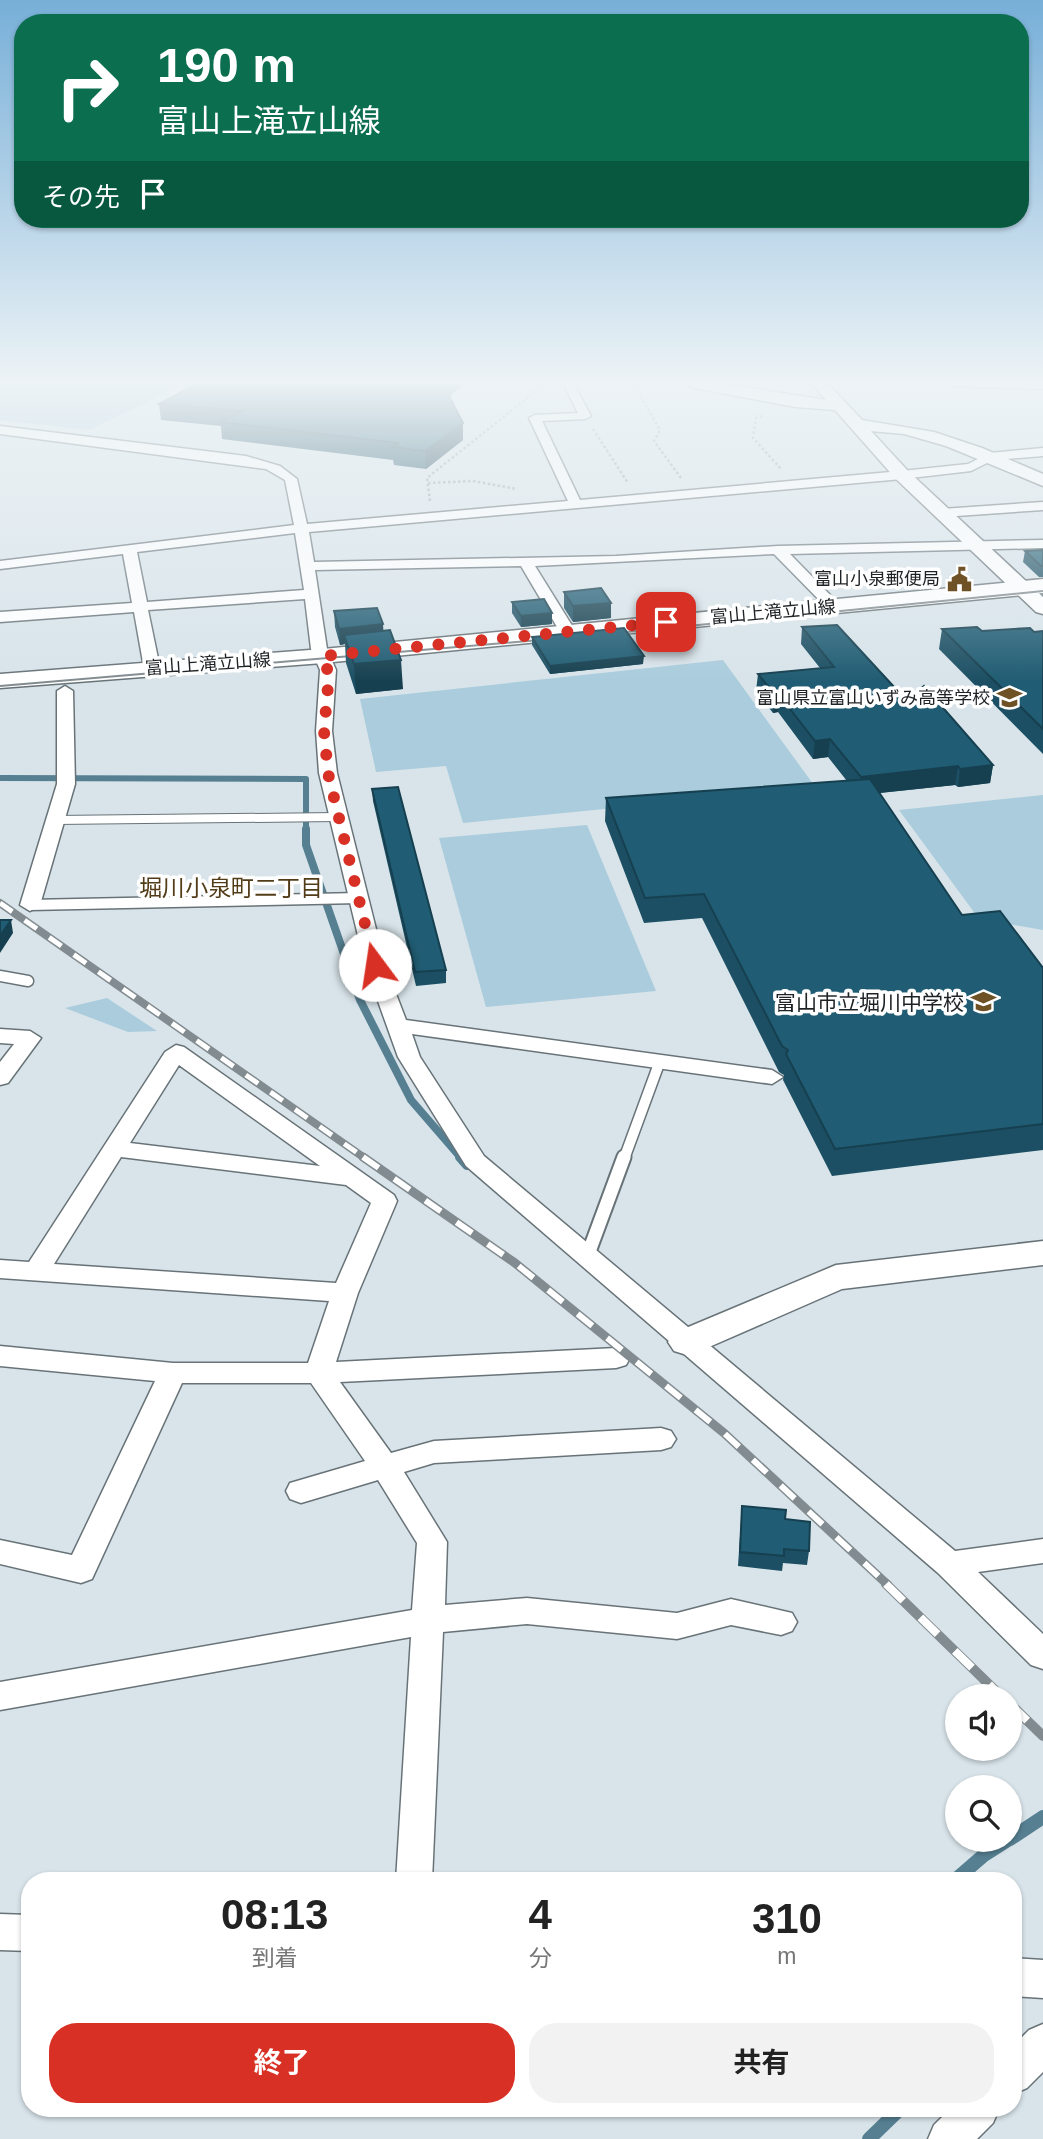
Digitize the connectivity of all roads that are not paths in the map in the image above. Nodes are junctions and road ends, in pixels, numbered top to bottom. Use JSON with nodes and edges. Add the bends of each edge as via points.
{"nodes":[{"id":1,"x":292,"y":483,"type":"edge"},
{"id":2,"x":566,"y":483,"type":"edge"},
{"id":3,"x":779,"y":483,"type":"edge"},
{"id":4,"x":910,"y":483,"type":"edge"},
{"id":5,"x":572,"y":496,"type":"junction"},
{"id":6,"x":1043,"y":506,"type":"edge"},
{"id":7,"x":942,"y":513,"type":"junction"},
{"id":8,"x":302,"y":528,"type":"junction"},
{"id":9,"x":974,"y":544,"type":"junction"},
{"id":10,"x":1043,"y":544,"type":"edge"},
{"id":11,"x":130,"y":550,"type":"junction"},
{"id":12,"x":778,"y":550,"type":"junction"},
{"id":13,"x":524,"y":560,"type":"junction"},
{"id":14,"x":0,"y":564,"type":"edge"},
{"id":15,"x":307,"y":566,"type":"junction"},
{"id":16,"x":309,"y":594,"type":"junction"},
{"id":17,"x":1037,"y":597,"type":"edge"},
{"id":18,"x":140,"y":607,"type":"junction"},
{"id":19,"x":834,"y":607,"type":"junction"},
{"id":20,"x":0,"y":617,"type":"edge"},
{"id":21,"x":568,"y":632,"type":"junction"},
{"id":22,"x":326,"y":663,"type":"junction"},
{"id":23,"x":152,"y":668,"type":"junction"},
{"id":24,"x":0,"y":681,"type":"edge"},
{"id":25,"x":65,"y":691,"type":"junction"},
{"id":26,"x":0,"y":696,"type":"edge"},
{"id":27,"x":337,"y":817,"type":"junction"},
{"id":28,"x":55,"y":820,"type":"junction"},
{"id":29,"x":359,"y":898,"type":"junction"},
{"id":30,"x":30,"y":905,"type":"joint"},
{"id":31,"x":0,"y":976,"type":"edge"},
{"id":32,"x":29,"y":981,"type":"dead end"},
{"id":33,"x":395,"y":1024,"type":"junction"},
{"id":34,"x":0,"y":1036,"type":"edge"},
{"id":35,"x":660,"y":1061,"type":"junction"},
{"id":36,"x":0,"y":1077,"type":"edge"},
{"id":37,"x":772,"y":1077,"type":"dead end"},
{"id":38,"x":114,"y":1149,"type":"junction"},
{"id":39,"x":354,"y":1178,"type":"junction"},
{"id":40,"x":1043,"y":1253,"type":"edge"},
{"id":41,"x":587,"y":1256,"type":"junction"},
{"id":42,"x":0,"y":1269,"type":"edge"},
{"id":43,"x":36,"y":1272,"type":"junction"},
{"id":44,"x":345,"y":1293,"type":"junction"},
{"id":45,"x":676,"y":1346,"type":"junction"},
{"id":46,"x":0,"y":1356,"type":"edge"},
{"id":47,"x":616,"y":1358,"type":"dead end"},
{"id":48,"x":173,"y":1373,"type":"junction"},
{"id":49,"x":319,"y":1373,"type":"junction"},
{"id":50,"x":661,"y":1438,"type":"dead end"},
{"id":51,"x":386,"y":1467,"type":"junction"},
{"id":52,"x":301,"y":1491,"type":"dead end"},
{"id":53,"x":1043,"y":1551,"type":"edge"},
{"id":54,"x":0,"y":1552,"type":"edge"},
{"id":55,"x":949,"y":1564,"type":"junction"},
{"id":56,"x":429,"y":1620,"type":"junction"},
{"id":57,"x":781,"y":1622,"type":"dead end"},
{"id":58,"x":1043,"y":1655,"type":"edge"},
{"id":59,"x":0,"y":1696,"type":"edge"},
{"id":60,"x":415,"y":1872,"type":"edge"},
{"id":61,"x":0,"y":1931,"type":"edge"},
{"id":62,"x":21,"y":1932,"type":"edge"},
{"id":63,"x":1022,"y":1978,"type":"edge"},
{"id":64,"x":1043,"y":1979,"type":"edge"},
{"id":65,"x":1043,"y":2044,"type":"edge"},
{"id":66,"x":1022,"y":2065,"type":"edge"},
{"id":67,"x":971,"y":2117,"type":"edge"},
{"id":68,"x":948,"y":2139,"type":"edge"}],
"edges":[{"from":1,"to":8,"type":"street"},
{"from":2,"to":5,"type":"street"},
{"from":3,"to":5,"type":"street"},
{"from":4,"to":7,"type":"street"},
{"from":5,"to":8,"type":"street"},
{"from":6,"to":7,"type":"street"},
{"from":7,"to":9,"type":"street"},
{"from":8,"to":11,"type":"street"},
{"from":8,"to":15,"type":"street"},
{"from":9,"to":10,"type":"street"},
{"from":9,"to":12,"type":"street"},
{"from":9,"to":17,"type":"street"},
{"from":11,"to":14,"type":"street"},
{"from":11,"to":18,"type":"street"},
{"from":12,"to":13,"type":"street","via":[[616,560]]},
{"from":12,"to":19,"type":"street"},
{"from":13,"to":15,"type":"street"},
{"from":13,"to":21,"type":"street"},
{"from":15,"to":16,"type":"street"},
{"from":16,"to":18,"type":"street"},
{"from":16,"to":22,"type":"street"},
{"from":17,"to":19,"type":"main road","name":"富山上滝立山線"},
{"from":17,"to":22,"type":"main road","name":"富山上滝立山線"},
{"from":18,"to":20,"type":"street"},
{"from":18,"to":23,"type":"street"},
{"from":19,"to":21,"type":"main road","name":"富山上滝立山線"},
{"from":21,"to":22,"type":"main road","name":"富山上滝立山線"},
{"from":22,"to":23,"type":"main road","name":"富山上滝立山線"},
{"from":22,"to":25,"type":"main road","name":"富山上滝立山線"},
{"from":22,"to":27,"type":"street","via":[[324,731]]},
{"from":23,"to":24,"type":"main road","name":"富山上滝立山線"},
{"from":25,"to":26,"type":"main road","name":"富山上滝立山線"},
{"from":25,"to":28,"type":"street","via":[[66,784]]},
{"from":27,"to":28,"type":"lane"},
{"from":27,"to":29,"type":"street"},
{"from":28,"to":30,"type":"street"},
{"from":29,"to":30,"type":"lane"},
{"from":29,"to":33,"type":"street"},
{"from":31,"to":32,"type":"lane"},
{"from":33,"to":35,"type":"street"},
{"from":33,"to":41,"type":"street","via":[[408,1057],[475,1161]]},
{"from":34,"to":36,"type":"street","via":[[30,1038]]},
{"from":35,"to":37,"type":"street"},
{"from":35,"to":41,"type":"lane"},
{"from":38,"to":39,"type":"street"},
{"from":38,"to":39,"type":"street","via":[[176,1052]]},
{"from":38,"to":43,"type":"street"},
{"from":39,"to":44,"type":"street","via":[[385,1201]]},
{"from":40,"to":45,"type":"street","via":[[836,1277]]},
{"from":41,"to":45,"type":"street"},
{"from":42,"to":43,"type":"street"},
{"from":43,"to":44,"type":"street"},
{"from":44,"to":49,"type":"street"},
{"from":45,"to":55,"type":"street"},
{"from":46,"to":48,"type":"street"},
{"from":47,"to":49,"type":"street"},
{"from":48,"to":49,"type":"street"},
{"from":48,"to":54,"type":"street","via":[[81,1570]]},
{"from":49,"to":51,"type":"street"},
{"from":50,"to":51,"type":"street","via":[[434,1452]]},
{"from":51,"to":52,"type":"street"},
{"from":51,"to":56,"type":"street","via":[[432,1542]]},
{"from":53,"to":55,"type":"street"},
{"from":55,"to":58,"type":"street"},
{"from":56,"to":57,"type":"street","via":[[527,1611],[677,1626],[731,1612]]},
{"from":56,"to":59,"type":"street"},
{"from":56,"to":60,"type":"street"},
{"from":61,"to":62,"type":"street"},
{"from":63,"to":64,"type":"street"},
{"from":65,"to":66,"type":"street"},
{"from":67,"to":68,"type":"street"}]}
